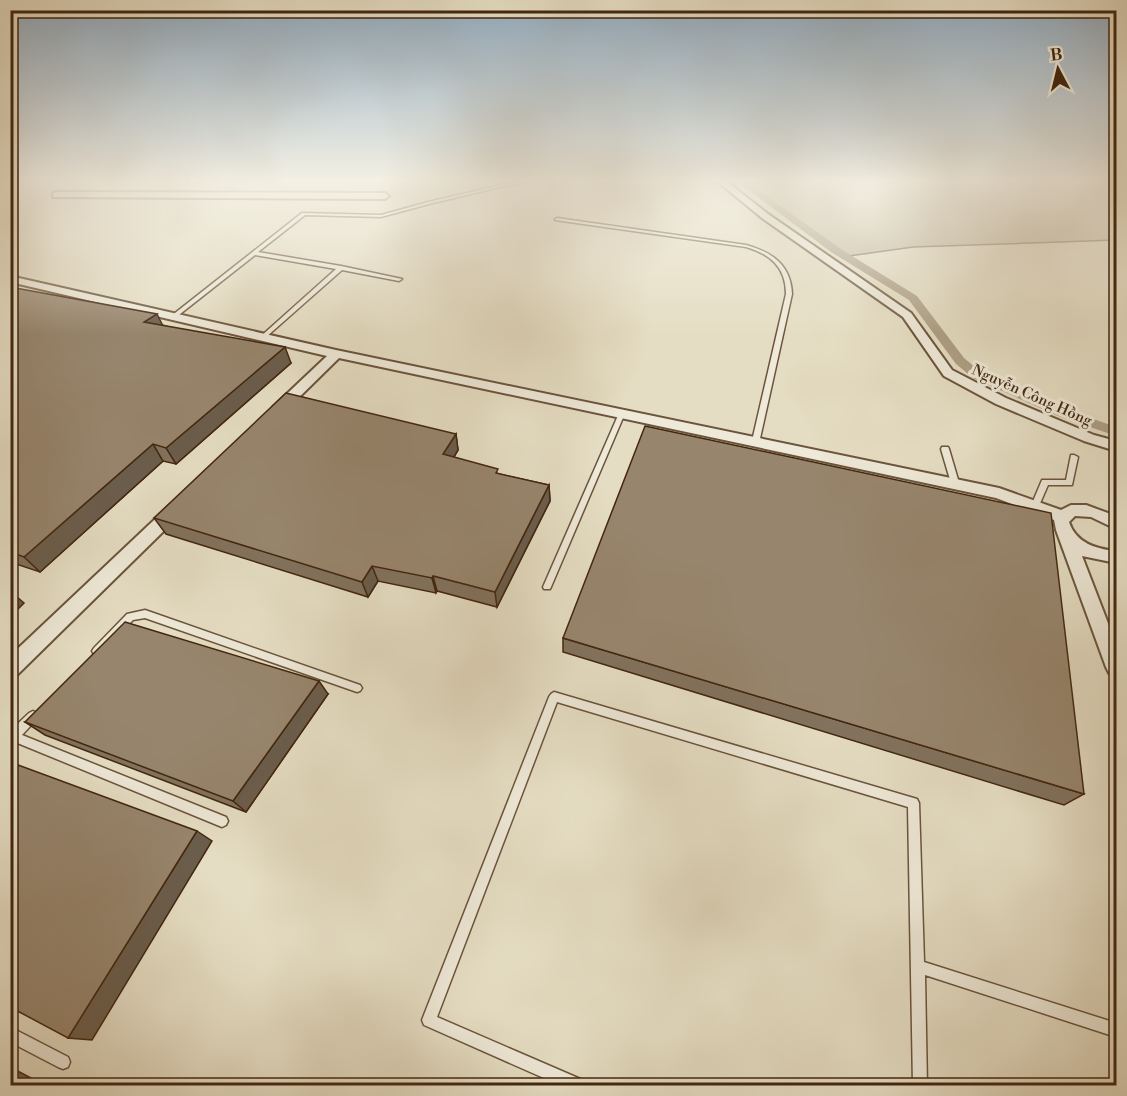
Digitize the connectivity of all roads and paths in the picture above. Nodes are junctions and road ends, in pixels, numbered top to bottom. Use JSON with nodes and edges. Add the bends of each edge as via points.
{"nodes":[{"id":1,"x":281,"y":232,"type":"edge"},
{"id":2,"x":649,"y":232,"type":"edge"},
{"id":3,"x":788,"y":232,"type":"edge"},
{"id":4,"x":254,"y":253,"type":"junction"},
{"id":5,"x":341,"y":268,"type":"junction"},
{"id":6,"x":11,"y":279,"type":"edge"},
{"id":7,"x":399,"y":279,"type":"dead end"},
{"id":8,"x":173,"y":316,"type":"junction"},
{"id":9,"x":263,"y":337,"type":"junction"},
{"id":10,"x":336,"y":354,"type":"junction"},
{"id":11,"x":622,"y":413,"type":"junction"},
{"id":12,"x":267,"y":420,"type":"edge"},
{"id":13,"x":756,"y":441,"type":"junction"},
{"id":14,"x":1116,"y":446,"type":"edge"},
{"id":15,"x":945,"y":449,"type":"dead end"},
{"id":16,"x":1074,"y":457,"type":"dead end"},
{"id":17,"x":955,"y":483,"type":"junction"},
{"id":18,"x":190,"y":495,"type":"edge"},
{"id":19,"x":1035,"y":506,"type":"junction"},
{"id":20,"x":1116,"y":523,"type":"edge"},
{"id":21,"x":1064,"y":526,"type":"junction"},
{"id":22,"x":1116,"y":557,"type":"edge"},
{"id":23,"x":548,"y":587,"type":"dead end"},
{"id":24,"x":88,"y":659,"type":"edge"},
{"id":25,"x":1116,"y":667,"type":"edge"},
{"id":26,"x":10,"y":669,"type":"edge"},
{"id":27,"x":357,"y":688,"type":"dead end"},
{"id":28,"x":38,"y":710,"type":"edge"},
{"id":29,"x":12,"y":737,"type":"edge"},
{"id":30,"x":222,"y":821,"type":"dead end"},
{"id":31,"x":918,"y":966,"type":"junction"},
{"id":32,"x":1116,"y":1030,"type":"edge"},
{"id":33,"x":10,"y":1034,"type":"edge"},
{"id":34,"x":63,"y":1062,"type":"dead end"},
{"id":35,"x":580,"y":1086,"type":"edge"},
{"id":36,"x":920,"y":1086,"type":"edge"}],
"edges":[{"from":1,"to":4,"type":"lane"},
{"from":2,"to":13,"type":"lane","via":[[746,246],[766,253],[777,262],[790,284]]},
{"from":3,"to":14,"type":"street","name":"Nguyễn Công Hồng","via":[[907,315],[948,372],[1001,401]]},
{"from":4,"to":5,"type":"lane"},
{"from":4,"to":8,"type":"lane"},
{"from":5,"to":7,"type":"lane"},
{"from":5,"to":9,"type":"lane"},
{"from":6,"to":8,"type":"street"},
{"from":8,"to":9,"type":"street"},
{"from":9,"to":10,"type":"street"},
{"from":10,"to":11,"type":"street"},
{"from":10,"to":12,"type":"street"},
{"from":11,"to":13,"type":"street"},
{"from":11,"to":23,"type":"lane"},
{"from":13,"to":17,"type":"street"},
{"from":15,"to":17,"type":"lane"},
{"from":16,"to":19,"type":"lane","via":[[1069,483],[1045,482]]},
{"from":17,"to":19,"type":"street"},
{"from":18,"to":26,"type":"street"},
{"from":19,"to":21,"type":"street"},
{"from":20,"to":21,"type":"street","via":[[1087,511],[1068,513]]},
{"from":21,"to":22,"type":"street","via":[[1074,542],[1090,552]]},
{"from":21,"to":25,"type":"street"},
{"from":24,"to":27,"type":"lane","via":[[130,617],[145,614]]},
{"from":28,"to":29,"type":"lane"},
{"from":29,"to":30,"type":"lane"},
{"from":31,"to":32,"type":"lane"},
{"from":31,"to":35,"type":"lane","via":[[913,803],[554,697],[429,1020]]},
{"from":31,"to":36,"type":"lane"},
{"from":33,"to":34,"type":"lane"}]}
